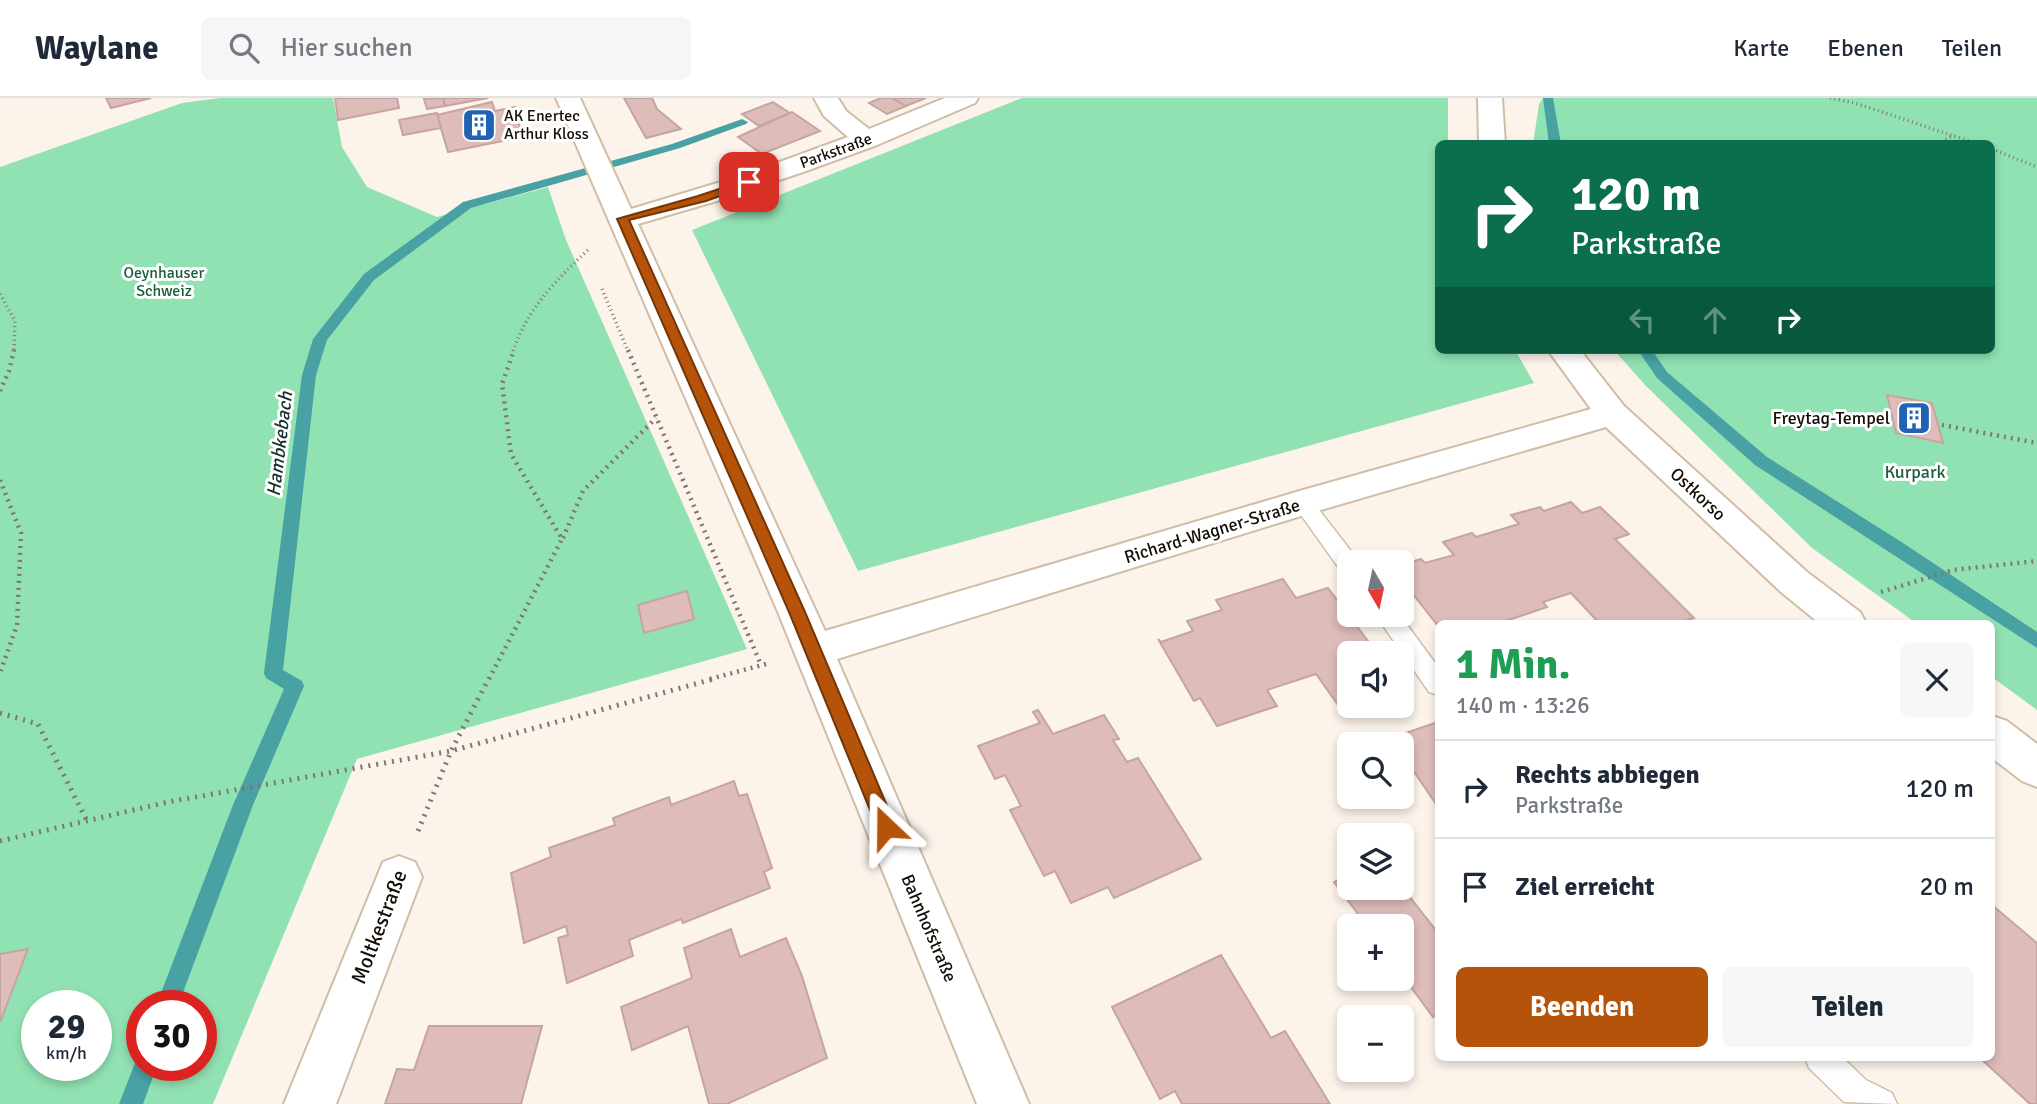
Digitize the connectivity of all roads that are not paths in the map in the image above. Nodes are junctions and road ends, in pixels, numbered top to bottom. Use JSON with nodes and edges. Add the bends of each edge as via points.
{"nodes":[{"id":1,"x":568,"y":98,"type":"edge"},
{"id":2,"x":826,"y":98,"type":"edge"},
{"id":3,"x":966,"y":98,"type":"edge"},
{"id":4,"x":1490,"y":98,"type":"edge"},
{"id":5,"x":867,"y":139,"type":"junction"},
{"id":6,"x":1492,"y":140,"type":"edge"},
{"id":7,"x":626,"y":227,"type":"junction"},
{"id":8,"x":1567,"y":354,"type":"edge"},
{"id":9,"x":1612,"y":414,"type":"junction"},
{"id":10,"x":1303,"y":503,"type":"junction"},
{"id":11,"x":1338,"y":550,"type":"edge"},
{"id":12,"x":1842,"y":620,"type":"edge"},
{"id":13,"x":1396,"y":627,"type":"edge"},
{"id":14,"x":812,"y":651,"type":"junction"},
{"id":15,"x":1435,"y":681,"type":"edge"},
{"id":16,"x":1995,"y":736,"type":"edge"},
{"id":17,"x":2037,"y":768,"type":"edge"},
{"id":18,"x":398,"y":877,"type":"road end"},
{"id":19,"x":1824,"y":1061,"type":"edge"},
{"id":20,"x":310,"y":1104,"type":"edge"},
{"id":21,"x":1003,"y":1104,"type":"edge"},
{"id":22,"x":1881,"y":1104,"type":"edge"}],
"edges":[{"from":1,"to":7,"type":"street","name":"Bahnhofstraße"},
{"from":2,"to":5,"type":"street","via":[[829,108]]},
{"from":3,"to":5,"type":"street","name":"Parkstraße"},
{"from":4,"to":6,"type":"street"},
{"from":5,"to":7,"type":"street","name":"Parkstraße"},
{"from":7,"to":14,"type":"street","name":"Bahnhofstraße"},
{"from":8,"to":9,"type":"street","name":"Ostkorso"},
{"from":9,"to":10,"type":"street","name":"Richard-Wagner-Straße"},
{"from":9,"to":12,"type":"street","name":"Ostkorso","via":[[1794,582]]},
{"from":10,"to":11,"type":"lane"},
{"from":10,"to":14,"type":"street","name":"Richard-Wagner-Straße"},
{"from":13,"to":15,"type":"lane"},
{"from":14,"to":21,"type":"street","name":"Bahnhofstraße"},
{"from":16,"to":17,"type":"street"},
{"from":18,"to":20,"type":"street","name":"Moltkestraße"},
{"from":19,"to":22,"type":"lane","via":[[1855,1091]]}]}
